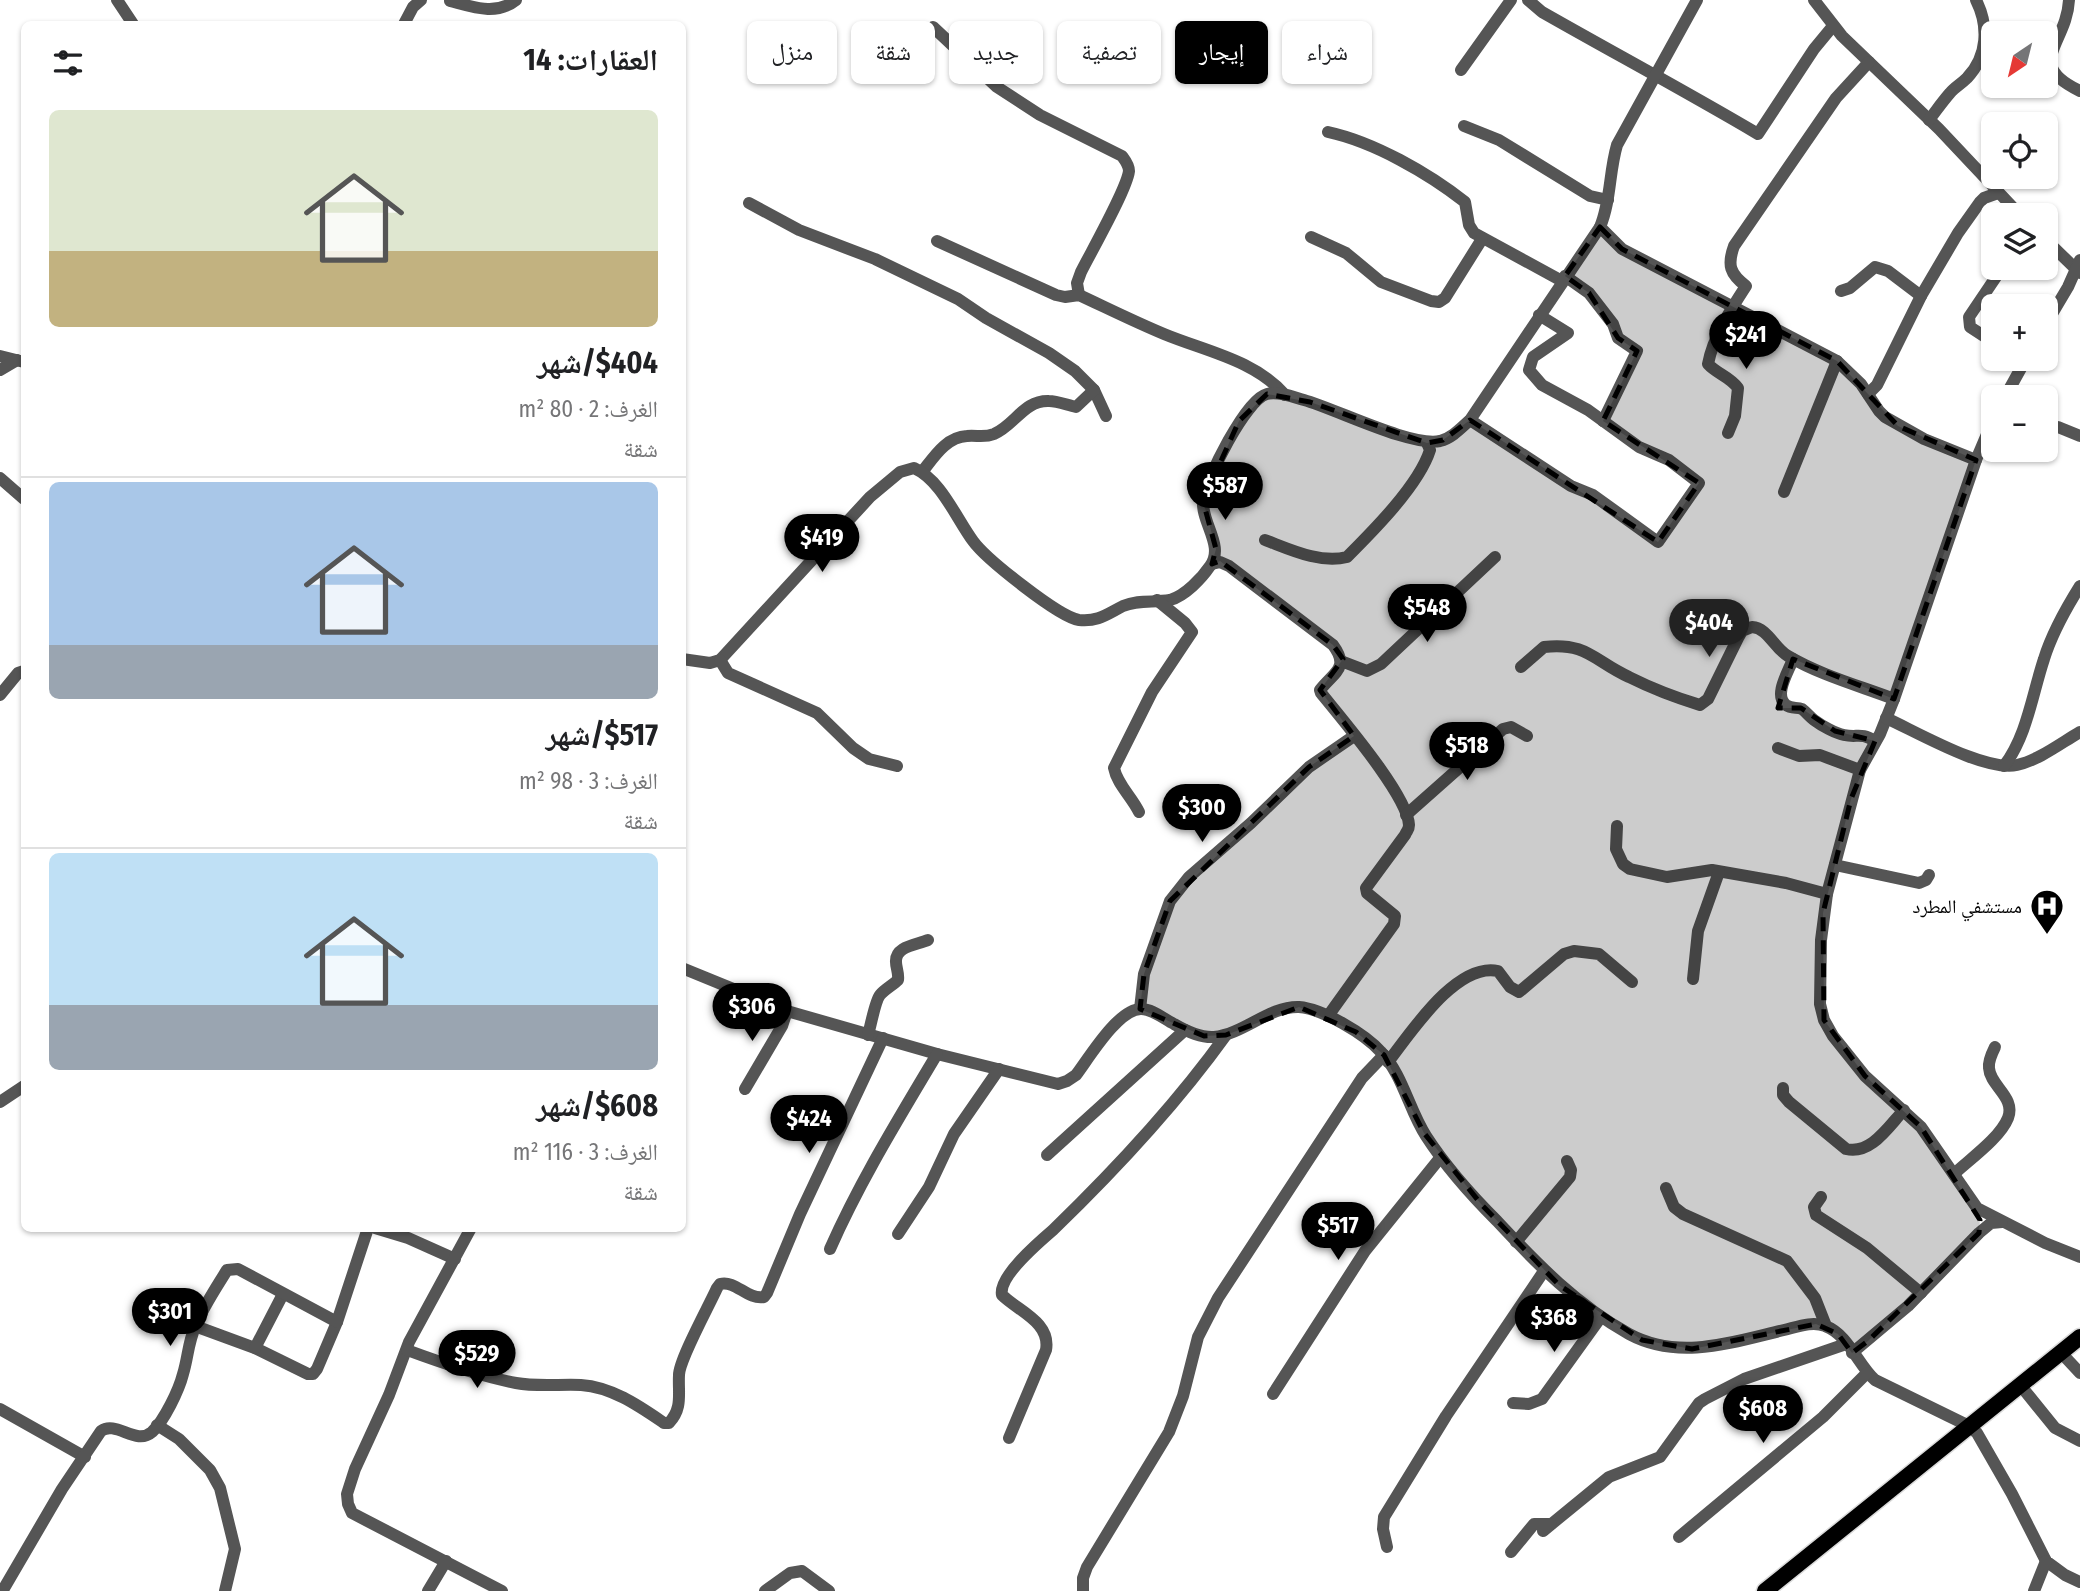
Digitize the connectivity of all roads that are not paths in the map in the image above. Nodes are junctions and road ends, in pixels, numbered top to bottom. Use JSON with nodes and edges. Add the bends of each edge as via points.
{"nodes":[{"id":1,"x":117,"y":0,"type":"edge"},
{"id":2,"x":421,"y":0,"type":"edge"},
{"id":3,"x":452,"y":0,"type":"edge"},
{"id":4,"x":516,"y":0,"type":"edge"},
{"id":5,"x":1511,"y":0,"type":"edge"},
{"id":6,"x":1528,"y":0,"type":"edge"},
{"id":7,"x":1814,"y":0,"type":"edge"},
{"id":8,"x":1976,"y":0,"type":"edge"},
{"id":9,"x":2069,"y":0,"type":"edge"},
{"id":10,"x":1691,"y":2,"type":"edge"},
{"id":11,"x":131,"y":21,"type":"edge"},
{"id":12,"x":406,"y":21,"type":"edge"},
{"id":13,"x":1833,"y":26,"type":"junction"},
{"id":14,"x":935,"y":29,"type":"edge"},
{"id":15,"x":1869,"y":62,"type":"junction"},
{"id":16,"x":1461,"y":71,"type":"dead end"},
{"id":17,"x":1654,"y":77,"type":"junction"},
{"id":18,"x":2080,"y":91,"type":"edge"},
{"id":19,"x":1929,"y":120,"type":"junction"},
{"id":20,"x":1464,"y":126,"type":"dead end"},
{"id":21,"x":1328,"y":132,"type":"dead end"},
{"id":22,"x":1998,"y":193,"type":"junction"},
{"id":23,"x":1608,"y":200,"type":"junction"},
{"id":24,"x":748,"y":203,"type":"dead end"},
{"id":25,"x":2008,"y":203,"type":"edge"},
{"id":26,"x":1600,"y":227,"type":"junction"},
{"id":27,"x":1311,"y":237,"type":"dead end"},
{"id":28,"x":1482,"y":239,"type":"junction"},
{"id":29,"x":937,"y":241,"type":"dead end"},
{"id":30,"x":2058,"y":250,"type":"edge"},
{"id":31,"x":2079,"y":267,"type":"edge"},
{"id":32,"x":1564,"y":278,"type":"junction"},
{"id":33,"x":1841,"y":291,"type":"dead end"},
{"id":34,"x":1079,"y":295,"type":"junction"},
{"id":35,"x":1921,"y":296,"type":"junction"},
{"id":36,"x":1981,"y":299,"type":"edge"},
{"id":37,"x":2058,"y":303,"type":"edge"},
{"id":38,"x":1732,"y":306,"type":"junction"},
{"id":39,"x":1539,"y":315,"type":"junction"},
{"id":40,"x":1981,"y":334,"type":"edge"},
{"id":41,"x":0,"y":356,"type":"edge"},
{"id":42,"x":21,"y":361,"type":"edge"},
{"id":43,"x":1837,"y":361,"type":"junction"},
{"id":44,"x":0,"y":370,"type":"edge"},
{"id":45,"x":1094,"y":390,"type":"junction"},
{"id":46,"x":1868,"y":394,"type":"junction"},
{"id":47,"x":1285,"y":395,"type":"junction"},
{"id":48,"x":1106,"y":416,"type":"dead end"},
{"id":49,"x":1470,"y":420,"type":"junction"},
{"id":50,"x":1604,"y":422,"type":"junction"},
{"id":51,"x":2058,"y":427,"type":"dead end"},
{"id":52,"x":1728,"y":433,"type":"dead end"},
{"id":53,"x":2080,"y":436,"type":"edge"},
{"id":54,"x":1427,"y":443,"type":"junction"},
{"id":55,"x":1981,"y":448,"type":"edge"},
{"id":56,"x":1976,"y":460,"type":"junction"},
{"id":57,"x":922,"y":472,"type":"junction"},
{"id":58,"x":0,"y":478,"type":"edge"},
{"id":59,"x":1784,"y":492,"type":"dead end"},
{"id":60,"x":21,"y":496,"type":"edge"},
{"id":61,"x":1265,"y":540,"type":"dead end"},
{"id":62,"x":1495,"y":557,"type":"dead end"},
{"id":63,"x":1212,"y":564,"type":"junction"},
{"id":64,"x":2080,"y":586,"type":"edge"},
{"id":65,"x":1157,"y":600,"type":"junction"},
{"id":66,"x":1793,"y":659,"type":"junction"},
{"id":67,"x":686,"y":660,"type":"edge"},
{"id":68,"x":720,"y":660,"type":"junction"},
{"id":69,"x":1341,"y":661,"type":"junction"},
{"id":70,"x":1521,"y":667,"type":"dead end"},
{"id":71,"x":21,"y":672,"type":"edge"},
{"id":72,"x":0,"y":695,"type":"edge"},
{"id":73,"x":1894,"y":699,"type":"junction"},
{"id":74,"x":1886,"y":718,"type":"junction"},
{"id":75,"x":2080,"y":732,"type":"edge"},
{"id":76,"x":1354,"y":736,"type":"junction"},
{"id":77,"x":1527,"y":736,"type":"dead end"},
{"id":78,"x":1875,"y":740,"type":"junction"},
{"id":79,"x":1778,"y":748,"type":"dead end"},
{"id":80,"x":897,"y":766,"type":"dead end"},
{"id":81,"x":2004,"y":766,"type":"junction"},
{"id":82,"x":1860,"y":770,"type":"junction"},
{"id":83,"x":1139,"y":812,"type":"dead end"},
{"id":84,"x":1406,"y":815,"type":"junction"},
{"id":85,"x":1617,"y":826,"type":"dead end"},
{"id":86,"x":1835,"y":865,"type":"junction"},
{"id":87,"x":1719,"y":872,"type":"junction"},
{"id":88,"x":1929,"y":875,"type":"dead end"},
{"id":89,"x":1827,"y":894,"type":"junction"},
{"id":90,"x":928,"y":940,"type":"dead end"},
{"id":91,"x":686,"y":970,"type":"edge"},
{"id":92,"x":1693,"y":979,"type":"dead end"},
{"id":93,"x":1632,"y":982,"type":"dead end"},
{"id":94,"x":1140,"y":1009,"type":"junction"},
{"id":95,"x":787,"y":1011,"type":"junction"},
{"id":96,"x":1328,"y":1016,"type":"junction"},
{"id":97,"x":1185,"y":1030,"type":"junction"},
{"id":98,"x":868,"y":1035,"type":"junction"},
{"id":99,"x":1226,"y":1035,"type":"junction"},
{"id":100,"x":883,"y":1038,"type":"junction"},
{"id":101,"x":1995,"y":1047,"type":"dead end"},
{"id":102,"x":937,"y":1054,"type":"junction"},
{"id":103,"x":1386,"y":1058,"type":"junction"},
{"id":104,"x":999,"y":1069,"type":"junction"},
{"id":105,"x":21,"y":1088,"type":"edge"},
{"id":106,"x":745,"y":1088,"type":"dead end"},
{"id":107,"x":1783,"y":1088,"type":"dead end"},
{"id":108,"x":0,"y":1102,"type":"edge"},
{"id":109,"x":1904,"y":1110,"type":"junction"},
{"id":110,"x":1047,"y":1156,"type":"dead end"},
{"id":111,"x":1440,"y":1158,"type":"junction"},
{"id":112,"x":1567,"y":1161,"type":"dead end"},
{"id":113,"x":1954,"y":1174,"type":"junction"},
{"id":114,"x":1666,"y":1188,"type":"dead end"},
{"id":115,"x":1821,"y":1197,"type":"dead end"},
{"id":116,"x":1978,"y":1208,"type":"junction"},
{"id":117,"x":2002,"y":1222,"type":"junction"},
{"id":118,"x":367,"y":1232,"type":"edge"},
{"id":119,"x":388,"y":1232,"type":"edge"},
{"id":120,"x":469,"y":1232,"type":"edge"},
{"id":121,"x":1979,"y":1233,"type":"junction"},
{"id":122,"x":898,"y":1234,"type":"dead end"},
{"id":123,"x":1516,"y":1242,"type":"junction"},
{"id":124,"x":830,"y":1249,"type":"dead end"},
{"id":125,"x":2080,"y":1257,"type":"edge"},
{"id":126,"x":455,"y":1259,"type":"junction"},
{"id":127,"x":1544,"y":1271,"type":"junction"},
{"id":128,"x":1921,"y":1293,"type":"junction"},
{"id":129,"x":283,"y":1294,"type":"junction"},
{"id":130,"x":1601,"y":1317,"type":"junction"},
{"id":131,"x":337,"y":1322,"type":"junction"},
{"id":132,"x":195,"y":1326,"type":"junction"},
{"id":133,"x":1826,"y":1326,"type":"junction"},
{"id":134,"x":2080,"y":1337,"type":"edge"},
{"id":135,"x":255,"y":1348,"type":"junction"},
{"id":136,"x":1849,"y":1348,"type":"junction"},
{"id":137,"x":2080,"y":1348,"type":"edge"},
{"id":138,"x":407,"y":1350,"type":"junction"},
{"id":139,"x":2066,"y":1358,"type":"junction"},
{"id":140,"x":1867,"y":1373,"type":"junction"},
{"id":141,"x":2080,"y":1373,"type":"edge"},
{"id":142,"x":2025,"y":1391,"type":"junction"},
{"id":143,"x":1273,"y":1394,"type":"dead end"},
{"id":144,"x":1513,"y":1404,"type":"dead end"},
{"id":145,"x":0,"y":1409,"type":"edge"},
{"id":146,"x":157,"y":1425,"type":"junction"},
{"id":147,"x":1973,"y":1429,"type":"junction"},
{"id":148,"x":1009,"y":1438,"type":"dead end"},
{"id":149,"x":2080,"y":1441,"type":"edge"},
{"id":150,"x":85,"y":1457,"type":"junction"},
{"id":151,"x":1679,"y":1537,"type":"dead end"},
{"id":152,"x":1387,"y":1547,"type":"dead end"},
{"id":153,"x":1511,"y":1552,"type":"dead end"},
{"id":154,"x":446,"y":1561,"type":"junction"},
{"id":155,"x":2046,"y":1561,"type":"junction"},
{"id":156,"x":2080,"y":1582,"type":"edge"},
{"id":157,"x":3,"y":1590,"type":"edge"},
{"id":158,"x":225,"y":1591,"type":"edge"},
{"id":159,"x":428,"y":1591,"type":"edge"},
{"id":160,"x":502,"y":1591,"type":"edge"},
{"id":161,"x":765,"y":1591,"type":"edge"},
{"id":162,"x":829,"y":1591,"type":"edge"},
{"id":163,"x":1083,"y":1591,"type":"edge"},
{"id":164,"x":1765,"y":1591,"type":"edge"},
{"id":165,"x":1779,"y":1591,"type":"edge"},
{"id":166,"x":2034,"y":1591,"type":"edge"}],
"edges":[{"from":1,"to":11,"type":"street"},
{"from":2,"to":12,"type":"street"},
{"from":3,"to":4,"type":"street","via":[[480,9],[505,7]]},
{"from":5,"to":16,"type":"street"},
{"from":6,"to":17,"type":"street"},
{"from":7,"to":13,"type":"street"},
{"from":8,"to":19,"type":"street","via":[[1986,30],[1980,59]]},
{"from":9,"to":18,"type":"street","via":[[2050,62],[2057,77]]},
{"from":10,"to":17,"type":"street"},
{"from":13,"to":15,"type":"street"},
{"from":13,"to":17,"type":"street","via":[[1758,134]]},
{"from":14,"to":34,"type":"street","via":[[997,87],[1040,115],[1122,156],[1127,163],[1123,188],[1080,272]]},
{"from":15,"to":19,"type":"street"},
{"from":15,"to":38,"type":"street","via":[[1836,98],[1734,246],[1730,259],[1735,278],[1746,286]]},
{"from":17,"to":23,"type":"street","via":[[1617,145]]},
{"from":19,"to":22,"type":"street"},
{"from":20,"to":23,"type":"street","via":[[1499,140],[1590,196]]},
{"from":21,"to":28,"type":"street","via":[[1377,148],[1451,191],[1465,202],[1469,225]]},
{"from":22,"to":25,"type":"street"},
{"from":22,"to":35,"type":"street","via":[[1980,202]]},
{"from":23,"to":26,"type":"street"},
{"from":24,"to":45,"type":"street","via":[[958,299],[1049,352]]},
{"from":26,"to":32,"type":"street"},
{"from":26,"to":38,"type":"street","via":[[1622,249]]},
{"from":27,"to":28,"type":"street","via":[[1346,253],[1381,282],[1436,302],[1445,298]]},
{"from":28,"to":32,"type":"street"},
{"from":29,"to":34,"type":"street","via":[[1056,295]]},
{"from":30,"to":31,"type":"street"},
{"from":31,"to":37,"type":"street"},
{"from":32,"to":39,"type":"street"},
{"from":32,"to":50,"type":"street","via":[[1589,293],[1618,338],[1637,351]]},
{"from":33,"to":35,"type":"street","via":[[1875,267],[1888,271]]},
{"from":34,"to":47,"type":"street","via":[[1260,372]]},
{"from":35,"to":46,"type":"street","via":[[1881,378]]},
{"from":36,"to":40,"type":"street","via":[[1969,317],[1970,327]]},
{"from":38,"to":43,"type":"street"},
{"from":38,"to":52,"type":"street","via":[[1707,364],[1738,388]]},
{"from":39,"to":49,"type":"street"},
{"from":39,"to":50,"type":"street","via":[[1568,333],[1533,357],[1529,370],[1542,385]]},
{"from":41,"to":42,"type":"street"},
{"from":42,"to":44,"type":"street"},
{"from":43,"to":46,"type":"street"},
{"from":43,"to":59,"type":"street"},
{"from":45,"to":48,"type":"street"},
{"from":45,"to":57,"type":"street","via":[[1076,407],[1038,402],[995,433],[948,442]]},
{"from":46,"to":56,"type":"street","via":[[1879,411],[1898,426]]},
{"from":47,"to":54,"type":"street"},
{"from":47,"to":63,"type":"street","via":[[1266,394],[1251,405],[1208,483],[1203,501],[1216,549]]},
{"from":49,"to":50,"type":"street","via":[[1571,486],[1593,495],[1658,542],[1699,483]]},
{"from":49,"to":54,"type":"street","via":[[1443,440]]},
{"from":51,"to":53,"type":"street"},
{"from":54,"to":61,"type":"street","via":[[1430,450],[1423,466],[1347,557],[1298,553]]},
{"from":55,"to":56,"type":"street"},
{"from":56,"to":73,"type":"street"},
{"from":57,"to":65,"type":"street","via":[[975,544],[1057,610],[1076,620],[1101,619],[1132,603]]},
{"from":57,"to":68,"type":"street","via":[[914,468],[886,482]]},
{"from":58,"to":60,"type":"street"},
{"from":62,"to":69,"type":"street","via":[[1381,664],[1367,671]]},
{"from":63,"to":65,"type":"street","via":[[1183,594]]},
{"from":63,"to":69,"type":"street","via":[[1229,566],[1332,645]]},
{"from":64,"to":81,"type":"street","via":[[2054,629],[2021,739]]},
{"from":65,"to":83,"type":"street","via":[[1192,632],[1152,692],[1114,768]]},
{"from":66,"to":70,"type":"street","via":[[1777,649],[1764,630],[1747,628],[1708,699],[1700,705],[1628,677],[1571,646],[1544,647]]},
{"from":66,"to":73,"type":"street"},
{"from":66,"to":78,"type":"street","via":[[1782,688],[1783,702],[1801,708],[1835,731]]},
{"from":67,"to":68,"type":"street"},
{"from":68,"to":80,"type":"street","via":[[728,673],[817,713],[869,759]]},
{"from":69,"to":76,"type":"street","via":[[1320,690]]},
{"from":71,"to":72,"type":"street"},
{"from":73,"to":74,"type":"street"},
{"from":74,"to":78,"type":"street"},
{"from":74,"to":81,"type":"street","via":[[1971,757]]},
{"from":75,"to":81,"type":"street","via":[[2025,763]]},
{"from":76,"to":84,"type":"street","via":[[1394,789]]},
{"from":76,"to":94,"type":"street","via":[[1309,767],[1189,877],[1170,901],[1143,974]]},
{"from":77,"to":84,"type":"street","via":[[1511,727],[1503,729]]},
{"from":78,"to":82,"type":"street"},
{"from":79,"to":82,"type":"street","via":[[1798,756],[1820,755]]},
{"from":82,"to":86,"type":"street"},
{"from":84,"to":96,"type":"street","via":[[1409,828],[1366,891],[1395,916],[1394,924]]},
{"from":85,"to":87,"type":"street","via":[[1616,849],[1630,869],[1667,877]]},
{"from":86,"to":88,"type":"street","via":[[1919,883]]},
{"from":86,"to":89,"type":"street"},
{"from":87,"to":89,"type":"street"},
{"from":87,"to":92,"type":"street","via":[[1698,931]]},
{"from":89,"to":109,"type":"street","via":[[1821,940],[1824,1020],[1865,1076]]},
{"from":90,"to":98,"type":"street","via":[[898,953],[898,980],[877,1000]]},
{"from":91,"to":95,"type":"street"},
{"from":93,"to":103,"type":"street","via":[[1599,954],[1580,950],[1564,954],[1519,992],[1498,971],[1483,971],[1453,986]]},
{"from":94,"to":97,"type":"street"},
{"from":94,"to":104,"type":"street","via":[[1117,1022],[1067,1081],[1058,1084]]},
{"from":95,"to":98,"type":"street"},
{"from":95,"to":106,"type":"street"},
{"from":96,"to":99,"type":"street","via":[[1291,1008]]},
{"from":96,"to":103,"type":"street","via":[[1373,1044]]},
{"from":97,"to":99,"type":"street","via":[[1204,1036]]},
{"from":97,"to":110,"type":"street"},
{"from":98,"to":100,"type":"street"},
{"from":99,"to":148,"type":"street","via":[[1143,1138],[1003,1282],[1002,1295],[1040,1325],[1048,1340]]},
{"from":100,"to":102,"type":"street"},
{"from":100,"to":138,"type":"street","via":[[767,1293],[754,1298],[728,1283],[717,1288],[681,1365],[680,1404],[670,1423],[608,1391],[584,1385],[519,1384]]},
{"from":101,"to":113,"type":"street","via":[[1989,1071],[2007,1100],[2008,1117]]},
{"from":102,"to":104,"type":"street"},
{"from":102,"to":124,"type":"street","via":[[880,1150]]},
{"from":103,"to":111,"type":"street"},
{"from":103,"to":163,"type":"street","via":[[1362,1078],[1218,1298],[1198,1338],[1169,1432],[1087,1567]]},
{"from":104,"to":122,"type":"street","via":[[954,1134],[929,1187]]},
{"from":105,"to":108,"type":"street"},
{"from":107,"to":109,"type":"street","via":[[1789,1102],[1846,1149],[1855,1151],[1877,1139]]},
{"from":109,"to":113,"type":"street"},
{"from":111,"to":123,"type":"street"},
{"from":111,"to":143,"type":"street","via":[[1365,1251]]},
{"from":112,"to":123,"type":"street","via":[[1570,1177]]},
{"from":113,"to":116,"type":"street"},
{"from":114,"to":133,"type":"street","via":[[1682,1214],[1787,1261],[1815,1298]]},
{"from":115,"to":128,"type":"street","via":[[1814,1207],[1816,1215],[1867,1248]]},
{"from":116,"to":117,"type":"street"},
{"from":116,"to":121,"type":"street"},
{"from":117,"to":121,"type":"street","via":[[1991,1223]]},
{"from":117,"to":125,"type":"street"},
{"from":118,"to":131,"type":"street"},
{"from":119,"to":126,"type":"street"},
{"from":120,"to":126,"type":"street"},
{"from":121,"to":128,"type":"street"},
{"from":123,"to":127,"type":"street"},
{"from":126,"to":138,"type":"street"},
{"from":127,"to":130,"type":"street"},
{"from":127,"to":152,"type":"street","via":[[1384,1517]]},
{"from":128,"to":136,"type":"street"},
{"from":129,"to":131,"type":"street"},
{"from":129,"to":132,"type":"street","via":[[237,1269],[227,1270]]},
{"from":129,"to":135,"type":"street"},
{"from":130,"to":133,"type":"street","via":[[1642,1340],[1692,1349],[1804,1325]]},
{"from":130,"to":144,"type":"street","via":[[1542,1399]]},
{"from":131,"to":135,"type":"street","via":[[313,1374]]},
{"from":132,"to":135,"type":"street"},
{"from":132,"to":146,"type":"street","via":[[183,1377]]},
{"from":133,"to":136,"type":"street"},
{"from":134,"to":147,"type":"main road"},
{"from":136,"to":140,"type":"street"},
{"from":136,"to":153,"type":"street","via":[[1744,1379],[1705,1399],[1660,1457],[1609,1477],[1547,1527],[1534,1524]]},
{"from":137,"to":139,"type":"main road"},
{"from":138,"to":154,"type":"street","via":[[355,1469],[348,1504],[352,1513]]},
{"from":139,"to":141,"type":"street"},
{"from":139,"to":142,"type":"main road"},
{"from":140,"to":147,"type":"street"},
{"from":140,"to":151,"type":"street","via":[[1823,1417]]},
{"from":142,"to":147,"type":"main road"},
{"from":142,"to":149,"type":"street","via":[[2055,1428]]},
{"from":145,"to":150,"type":"street"},
{"from":146,"to":150,"type":"street","via":[[143,1436],[105,1428]]},
{"from":146,"to":158,"type":"street","via":[[210,1469],[220,1488],[235,1549]]},
{"from":147,"to":155,"type":"street"},
{"from":147,"to":164,"type":"main road"},
{"from":147,"to":165,"type":"main road"},
{"from":150,"to":157,"type":"street"},
{"from":154,"to":159,"type":"street"},
{"from":154,"to":160,"type":"street"},
{"from":155,"to":156,"type":"street"},
{"from":155,"to":166,"type":"street"},
{"from":161,"to":162,"type":"street","via":[[790,1573],[802,1571]]}]}
